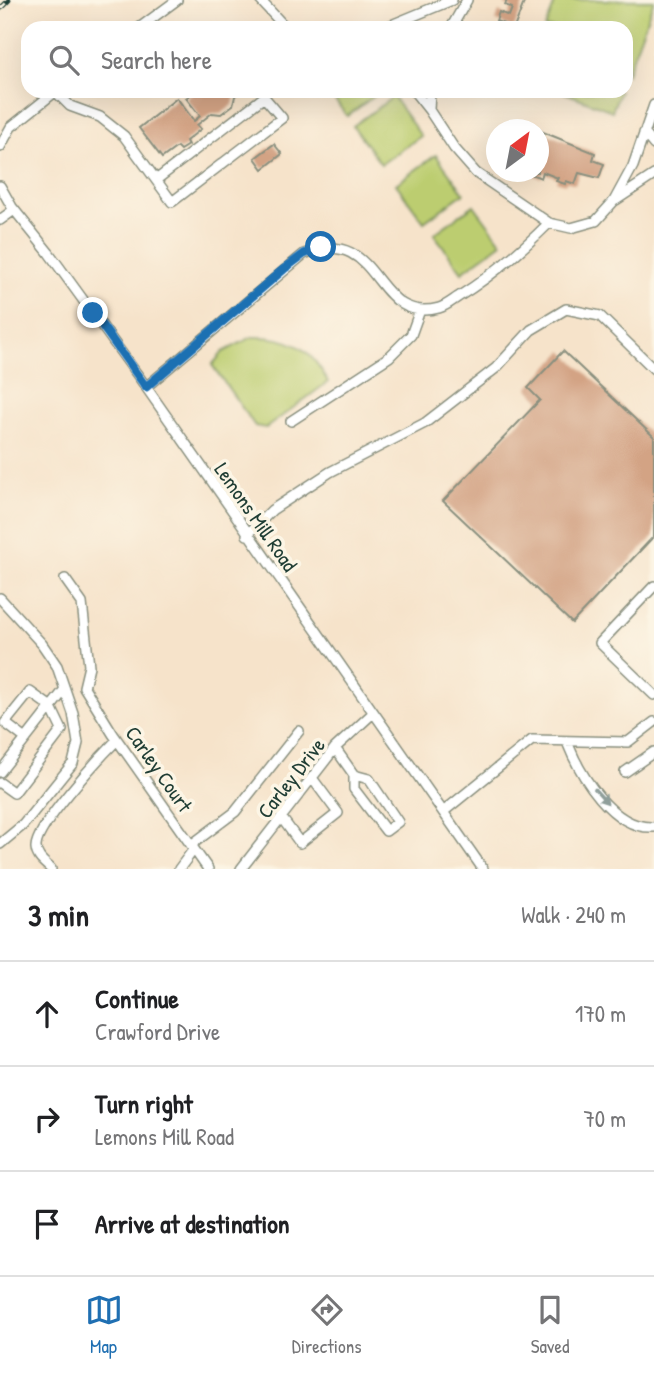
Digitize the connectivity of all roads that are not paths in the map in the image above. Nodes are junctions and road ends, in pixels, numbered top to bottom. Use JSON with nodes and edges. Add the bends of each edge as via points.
{"nodes":[{"id":1,"x":177,"y":0,"type":"edge"},
{"id":2,"x":260,"y":0,"type":"edge"},
{"id":3,"x":453,"y":0,"type":"edge"},
{"id":4,"x":467,"y":0,"type":"edge"},
{"id":5,"x":148,"y":21,"type":"edge"},
{"id":6,"x":280,"y":21,"type":"edge"},
{"id":7,"x":401,"y":21,"type":"edge"},
{"id":8,"x":455,"y":21,"type":"edge"},
{"id":9,"x":46,"y":98,"type":"edge"},
{"id":10,"x":62,"y":98,"type":"edge"},
{"id":11,"x":263,"y":98,"type":"edge"},
{"id":12,"x":265,"y":98,"type":"edge"},
{"id":13,"x":420,"y":98,"type":"edge"},
{"id":14,"x":430,"y":98,"type":"edge"},
{"id":15,"x":654,"y":105,"type":"edge"},
{"id":16,"x":429,"y":110,"type":"junction"},
{"id":17,"x":644,"y":133,"type":"junction"},
{"id":18,"x":654,"y":145,"type":"edge"},
{"id":19,"x":0,"y":147,"type":"edge"},
{"id":20,"x":654,"y":175,"type":"edge"},
{"id":21,"x":156,"y":180,"type":"junction"},
{"id":22,"x":0,"y":186,"type":"edge"},
{"id":23,"x":614,"y":201,"type":"junction"},
{"id":24,"x":14,"y":210,"type":"junction"},
{"id":25,"x":0,"y":220,"type":"edge"},
{"id":26,"x":549,"y":223,"type":"junction"},
{"id":27,"x":420,"y":310,"type":"junction"},
{"id":28,"x":654,"y":369,"type":"edge"},
{"id":29,"x":146,"y":387,"type":"junction"},
{"id":30,"x":291,"y":421,"type":"dead end"},
{"id":31,"x":247,"y":535,"type":"junction"},
{"id":32,"x":65,"y":579,"type":"dead end"},
{"id":33,"x":654,"y":586,"type":"edge"},
{"id":34,"x":0,"y":598,"type":"edge"},
{"id":35,"x":65,"y":689,"type":"junction"},
{"id":36,"x":654,"y":695,"type":"edge"},
{"id":37,"x":51,"y":707,"type":"junction"},
{"id":38,"x":373,"y":713,"type":"junction"},
{"id":39,"x":654,"y":722,"type":"edge"},
{"id":40,"x":299,"y":731,"type":"dead end"},
{"id":41,"x":26,"y":739,"type":"junction"},
{"id":42,"x":117,"y":740,"type":"junction"},
{"id":43,"x":567,"y":741,"type":"junction"},
{"id":44,"x":335,"y":748,"type":"junction"},
{"id":45,"x":654,"y":752,"type":"edge"},
{"id":46,"x":0,"y":772,"type":"edge"},
{"id":47,"x":625,"y":772,"type":"dead end"},
{"id":48,"x":355,"y":775,"type":"junction"},
{"id":49,"x":312,"y":778,"type":"junction"},
{"id":50,"x":0,"y":783,"type":"edge"},
{"id":51,"x":443,"y":812,"type":"junction"},
{"id":52,"x":281,"y":817,"type":"junction"},
{"id":53,"x":654,"y":827,"type":"edge"},
{"id":54,"x":0,"y":844,"type":"edge"},
{"id":55,"x":193,"y":847,"type":"junction"},
{"id":56,"x":51,"y":869,"type":"edge"},
{"id":57,"x":179,"y":869,"type":"edge"},
{"id":58,"x":208,"y":869,"type":"edge"},
{"id":59,"x":241,"y":869,"type":"edge"},
{"id":60,"x":483,"y":869,"type":"edge"}],
"edges":[{"from":1,"to":5,"type":"street"},
{"from":2,"to":6,"type":"street"},
{"from":3,"to":7,"type":"street"},
{"from":4,"to":8,"type":"street"},
{"from":9,"to":19,"type":"street","via":[[11,127]]},
{"from":10,"to":21,"type":"street","via":[[70,106],[100,117],[124,136]]},
{"from":11,"to":21,"type":"street"},
{"from":12,"to":21,"type":"street","via":[[282,118],[172,202]]},
{"from":13,"to":16,"type":"street"},
{"from":14,"to":16,"type":"street"},
{"from":15,"to":17,"type":"street"},
{"from":16,"to":26,"type":"street","via":[[476,173]]},
{"from":17,"to":18,"type":"street"},
{"from":17,"to":23,"type":"street"},
{"from":20,"to":23,"type":"street"},
{"from":22,"to":24,"type":"street","name":"Lemons Mill Road"},
{"from":23,"to":26,"type":"street","via":[[596,221],[570,228]]},
{"from":24,"to":25,"type":"street"},
{"from":24,"to":29,"type":"street","name":"Lemons Mill Road"},
{"from":26,"to":27,"type":"street","via":[[515,256],[466,292],[441,308]]},
{"from":27,"to":29,"type":"street","via":[[398,303],[354,252],[321,247],[284,269]]},
{"from":27,"to":30,"type":"street","via":[[411,335],[389,357]]},
{"from":28,"to":31,"type":"street","via":[[600,316],[566,309],[531,330],[495,368],[425,423],[330,472],[272,510]]},
{"from":29,"to":31,"type":"street","name":"Lemons Mill Road"},
{"from":31,"to":38,"type":"street","name":"Lemons Mill Road"},
{"from":32,"to":42,"type":"street","name":"Carley Court","via":[[82,603],[89,666],[84,687]]},
{"from":33,"to":36,"type":"street","via":[[600,643]]},
{"from":34,"to":35,"type":"street","via":[[42,644]]},
{"from":35,"to":37,"type":"street"},
{"from":35,"to":54,"type":"street","via":[[78,743],[73,763],[23,825]]},
{"from":37,"to":41,"type":"street"},
{"from":37,"to":41,"type":"street","via":[[30,692],[5,723]]},
{"from":37,"to":50,"type":"street","via":[[62,730],[14,793]]},
{"from":38,"to":44,"type":"street","name":"Carley Drive"},
{"from":38,"to":51,"type":"street","name":"Lemons Mill Road"},
{"from":39,"to":43,"type":"street","via":[[628,741]]},
{"from":40,"to":55,"type":"street","via":[[234,812]]},
{"from":41,"to":46,"type":"street"},
{"from":42,"to":55,"type":"street","name":"Carley Court"},
{"from":42,"to":56,"type":"street","via":[[40,832],[38,857]]},
{"from":43,"to":51,"type":"street","via":[[532,740]]},
{"from":43,"to":53,"type":"street","one_way":true,"via":[[579,770],[620,817],[635,826]]},
{"from":44,"to":48,"type":"street"},
{"from":44,"to":49,"type":"street","name":"Carley Drive"},
{"from":45,"to":47,"type":"street"},
{"from":48,"to":48,"type":"street","via":[[369,779],[398,822],[386,831],[354,789]]},
{"from":49,"to":52,"type":"street","name":"Carley Drive"},
{"from":49,"to":52,"type":"street","via":[[338,813],[300,843]]},
{"from":51,"to":60,"type":"street","name":"Lemons Mill Road"},
{"from":52,"to":59,"type":"street","name":"Carley Drive"},
{"from":55,"to":57,"type":"street"},
{"from":55,"to":58,"type":"street","name":"Carley Court"}]}
